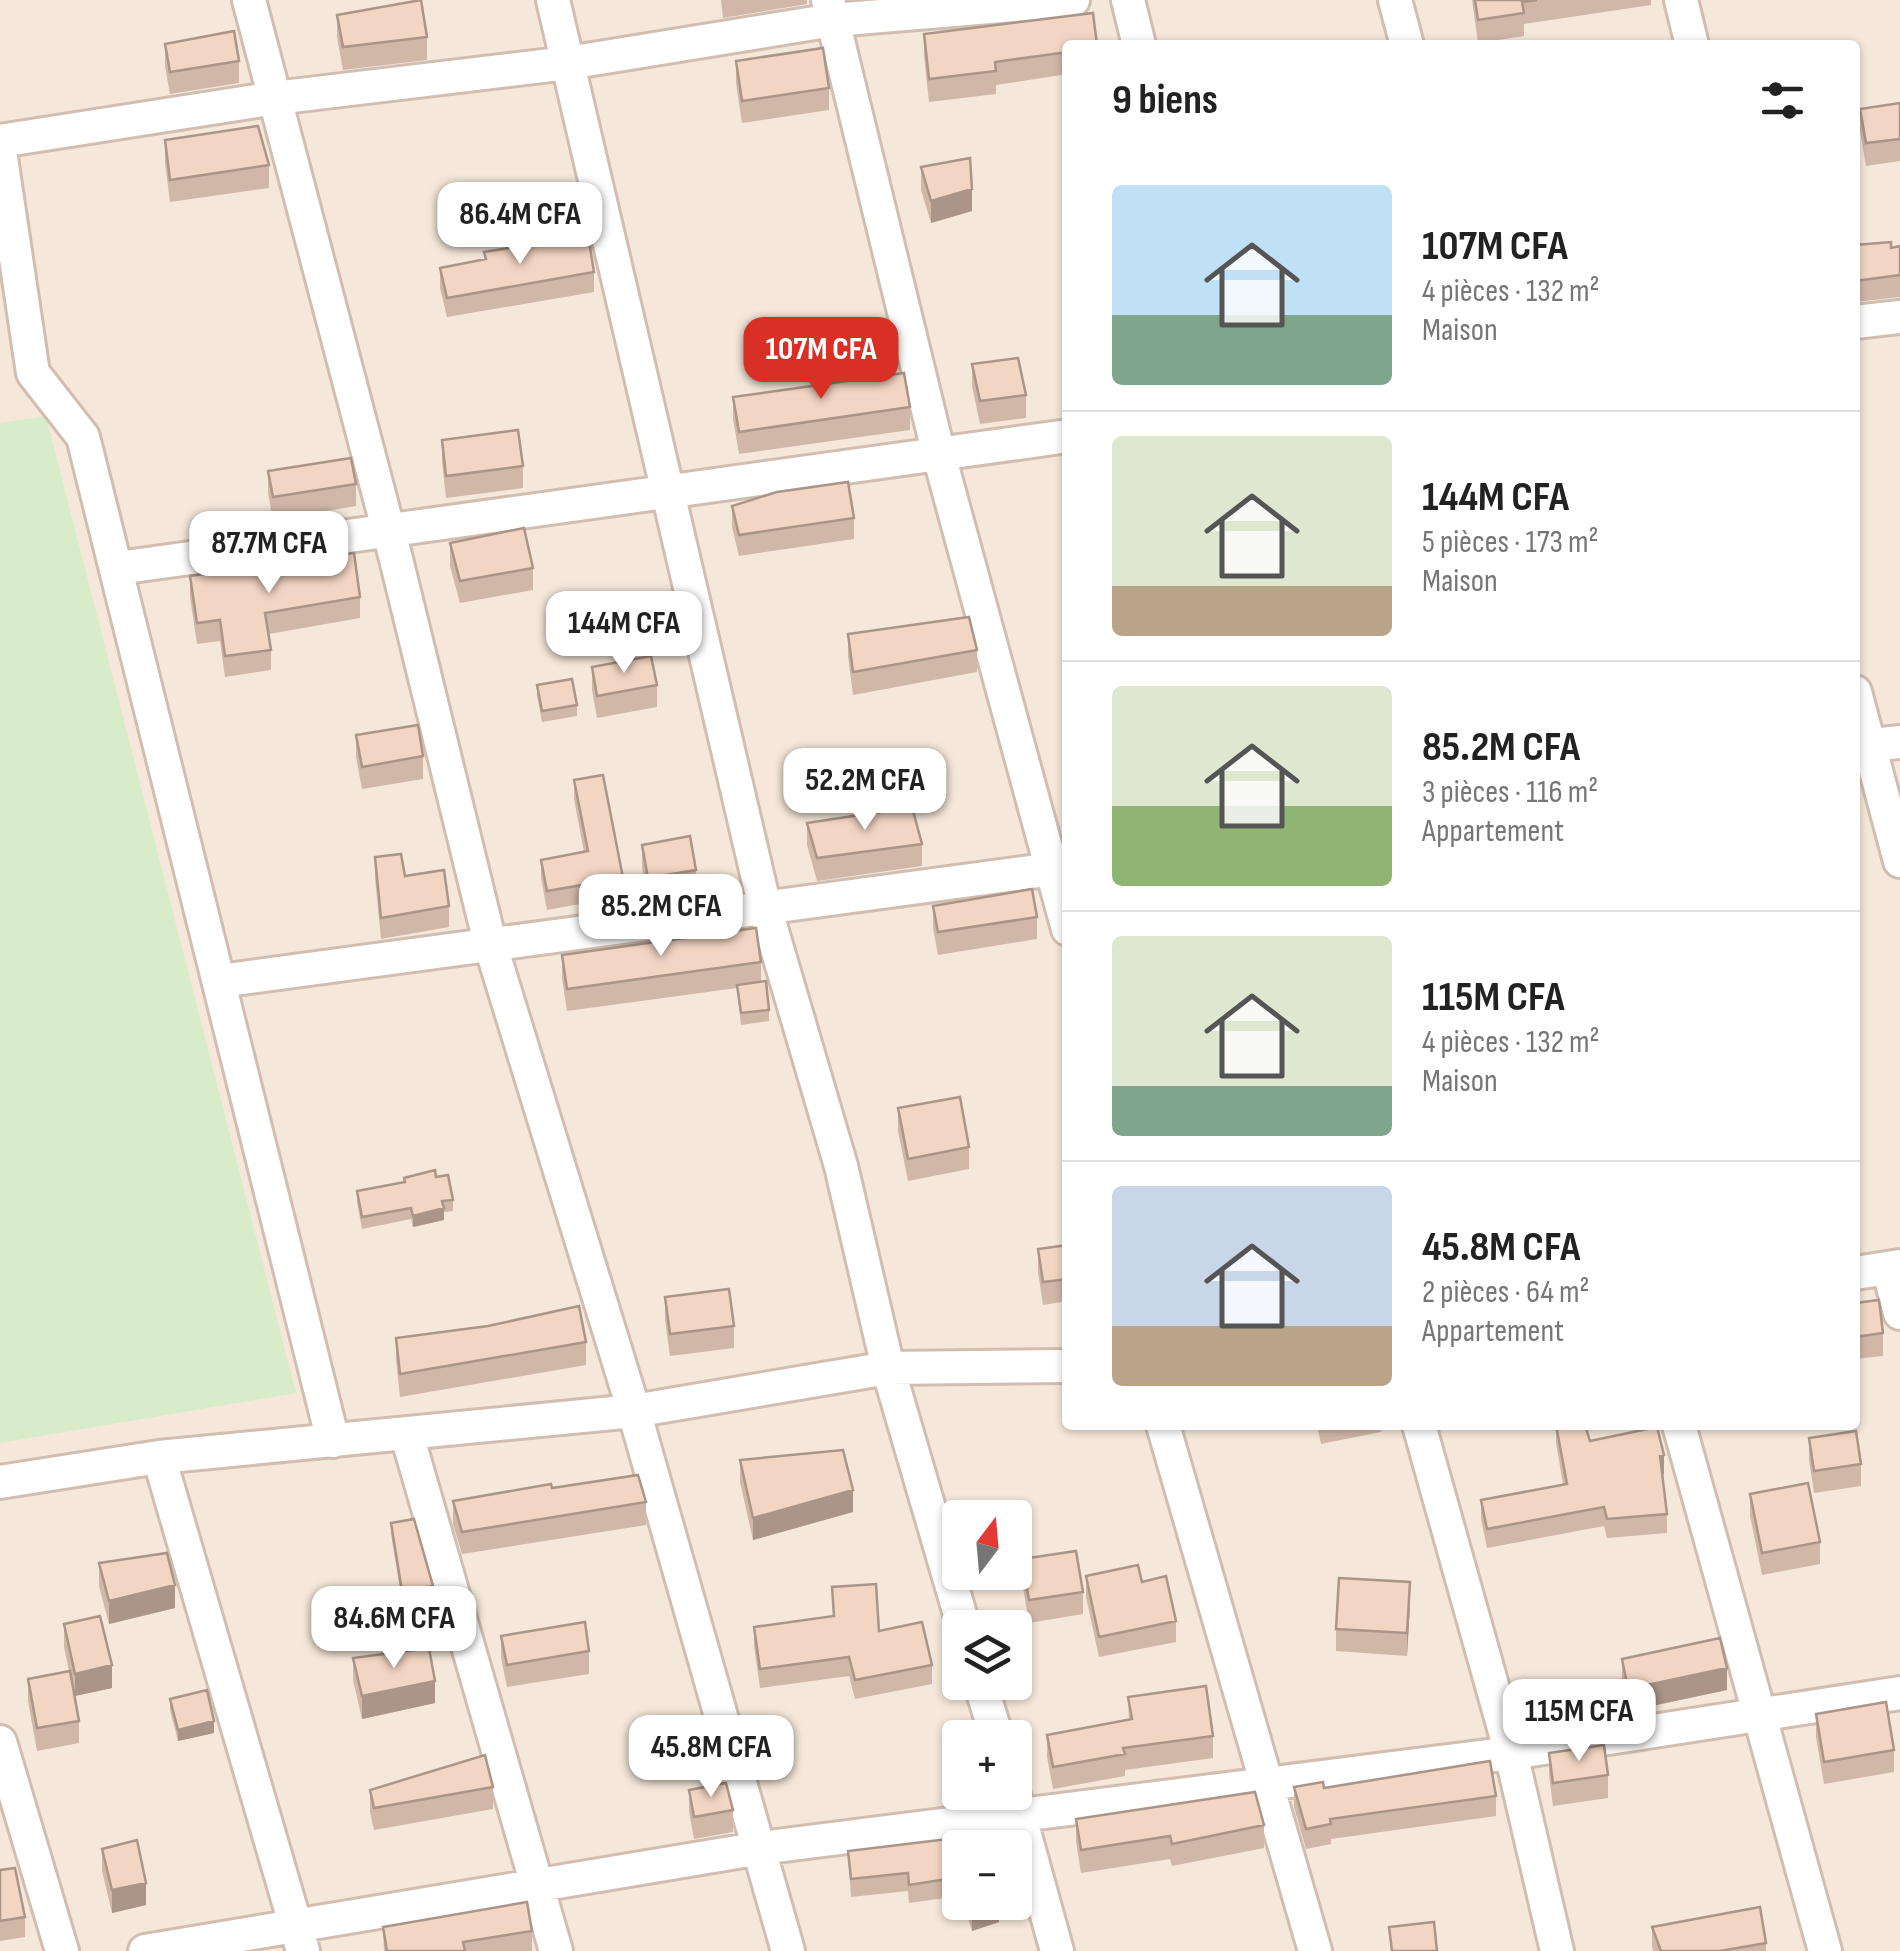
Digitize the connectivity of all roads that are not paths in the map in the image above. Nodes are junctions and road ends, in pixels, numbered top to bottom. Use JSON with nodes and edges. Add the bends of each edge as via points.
{"nodes":[{"id":1,"x":249,"y":0,"type":"edge"},
{"id":2,"x":553,"y":0,"type":"edge"},
{"id":3,"x":1073,"y":0,"type":"edge"},
{"id":4,"x":1128,"y":0,"type":"edge"},
{"id":5,"x":1395,"y":0,"type":"edge"},
{"id":6,"x":1681,"y":0,"type":"edge"},
{"id":7,"x":831,"y":10,"type":"edge"},
{"id":8,"x":1139,"y":40,"type":"edge"},
{"id":9,"x":1406,"y":40,"type":"edge"},
{"id":10,"x":1691,"y":40,"type":"edge"},
{"id":11,"x":568,"y":64,"type":"junction"},
{"id":12,"x":275,"y":98,"type":"junction"},
{"id":13,"x":0,"y":141,"type":"edge"},
{"id":14,"x":0,"y":151,"type":"edge"},
{"id":15,"x":1900,"y":317,"type":"edge"},
{"id":16,"x":1860,"y":321,"type":"edge"},
{"id":17,"x":1062,"y":437,"type":"edge"},
{"id":18,"x":939,"y":455,"type":"junction"},
{"id":19,"x":668,"y":488,"type":"junction"},
{"id":20,"x":390,"y":533,"type":"junction"},
{"id":21,"x":118,"y":568,"type":"junction"},
{"id":22,"x":1860,"y":705,"type":"edge"},
{"id":23,"x":1875,"y":745,"type":"edge"},
{"id":24,"x":1900,"y":861,"type":"edge"},
{"id":25,"x":1059,"y":868,"type":"edge"},
{"id":26,"x":764,"y":904,"type":"junction"},
{"id":27,"x":490,"y":943,"type":"junction"},
{"id":28,"x":220,"y":981,"type":"junction"},
{"id":29,"x":1894,"y":1267,"type":"edge"},
{"id":30,"x":1860,"y":1272,"type":"edge"},
{"id":31,"x":1900,"y":1313,"type":"edge"},
{"id":32,"x":1062,"y":1366,"type":"edge"},
{"id":33,"x":888,"y":1368,"type":"junction"},
{"id":34,"x":634,"y":1410,"type":"junction"},
{"id":35,"x":1165,"y":1430,"type":"edge"},
{"id":36,"x":1420,"y":1430,"type":"edge"},
{"id":37,"x":1680,"y":1430,"type":"edge"},
{"id":38,"x":407,"y":1435,"type":"junction"},
{"id":39,"x":333,"y":1440,"type":"junction"},
{"id":40,"x":159,"y":1457,"type":"junction"},
{"id":41,"x":0,"y":1482,"type":"edge"},
{"id":42,"x":959,"y":1610,"type":"edge"},
{"id":43,"x":1900,"y":1694,"type":"edge"},
{"id":44,"x":1760,"y":1714,"type":"junction"},
{"id":45,"x":0,"y":1742,"type":"edge"},
{"id":46,"x":1511,"y":1753,"type":"junction"},
{"id":47,"x":1265,"y":1783,"type":"junction"},
{"id":48,"x":1032,"y":1803,"type":"edge"},
{"id":49,"x":981,"y":1810,"type":"edge"},
{"id":50,"x":1018,"y":1810,"type":"edge"},
{"id":51,"x":760,"y":1848,"type":"junction"},
{"id":52,"x":538,"y":1885,"type":"junction"},
{"id":53,"x":300,"y":1939,"type":"edge"},
{"id":54,"x":62,"y":1951,"type":"edge"},
{"id":55,"x":145,"y":1951,"type":"edge"},
{"id":56,"x":556,"y":1951,"type":"edge"},
{"id":57,"x":788,"y":1951,"type":"edge"},
{"id":58,"x":1056,"y":1951,"type":"edge"},
{"id":59,"x":1314,"y":1951,"type":"edge"},
{"id":60,"x":1557,"y":1951,"type":"edge"},
{"id":61,"x":1825,"y":1951,"type":"edge"}],
"edges":[{"from":1,"to":12,"type":"street"},
{"from":2,"to":11,"type":"street"},
{"from":3,"to":7,"type":"street"},
{"from":4,"to":8,"type":"street"},
{"from":5,"to":9,"type":"street"},
{"from":6,"to":10,"type":"street"},
{"from":7,"to":11,"type":"street"},
{"from":7,"to":18,"type":"street"},
{"from":11,"to":12,"type":"street"},
{"from":11,"to":19,"type":"street"},
{"from":12,"to":13,"type":"street"},
{"from":12,"to":20,"type":"street"},
{"from":14,"to":21,"type":"street","via":[[34,373],[83,438]]},
{"from":15,"to":16,"type":"street"},
{"from":17,"to":18,"type":"street"},
{"from":18,"to":19,"type":"street"},
{"from":18,"to":25,"type":"street"},
{"from":19,"to":20,"type":"street"},
{"from":19,"to":26,"type":"street"},
{"from":20,"to":21,"type":"street"},
{"from":20,"to":27,"type":"street"},
{"from":21,"to":28,"type":"street"},
{"from":22,"to":23,"type":"street"},
{"from":23,"to":24,"type":"street"},
{"from":25,"to":26,"type":"street"},
{"from":26,"to":27,"type":"street"},
{"from":26,"to":33,"type":"street","via":[[841,1166]]},
{"from":27,"to":28,"type":"street"},
{"from":27,"to":34,"type":"street"},
{"from":28,"to":39,"type":"street"},
{"from":29,"to":30,"type":"street"},
{"from":29,"to":31,"type":"street"},
{"from":32,"to":33,"type":"street"},
{"from":33,"to":34,"type":"street"},
{"from":33,"to":42,"type":"street"},
{"from":34,"to":38,"type":"street"},
{"from":34,"to":51,"type":"street"},
{"from":35,"to":47,"type":"street"},
{"from":36,"to":46,"type":"street"},
{"from":37,"to":44,"type":"street"},
{"from":38,"to":39,"type":"street"},
{"from":38,"to":52,"type":"street"},
{"from":39,"to":40,"type":"street"},
{"from":40,"to":41,"type":"street"},
{"from":40,"to":53,"type":"street"},
{"from":43,"to":44,"type":"street"},
{"from":44,"to":46,"type":"street"},
{"from":44,"to":61,"type":"street"},
{"from":45,"to":54,"type":"street"},
{"from":46,"to":47,"type":"street"},
{"from":46,"to":60,"type":"street"},
{"from":47,"to":48,"type":"street"},
{"from":47,"to":59,"type":"street"},
{"from":49,"to":51,"type":"street"},
{"from":50,"to":58,"type":"street"},
{"from":51,"to":52,"type":"street"},
{"from":51,"to":57,"type":"street"},
{"from":52,"to":53,"type":"street"},
{"from":52,"to":56,"type":"street"},
{"from":53,"to":55,"type":"street"}]}
